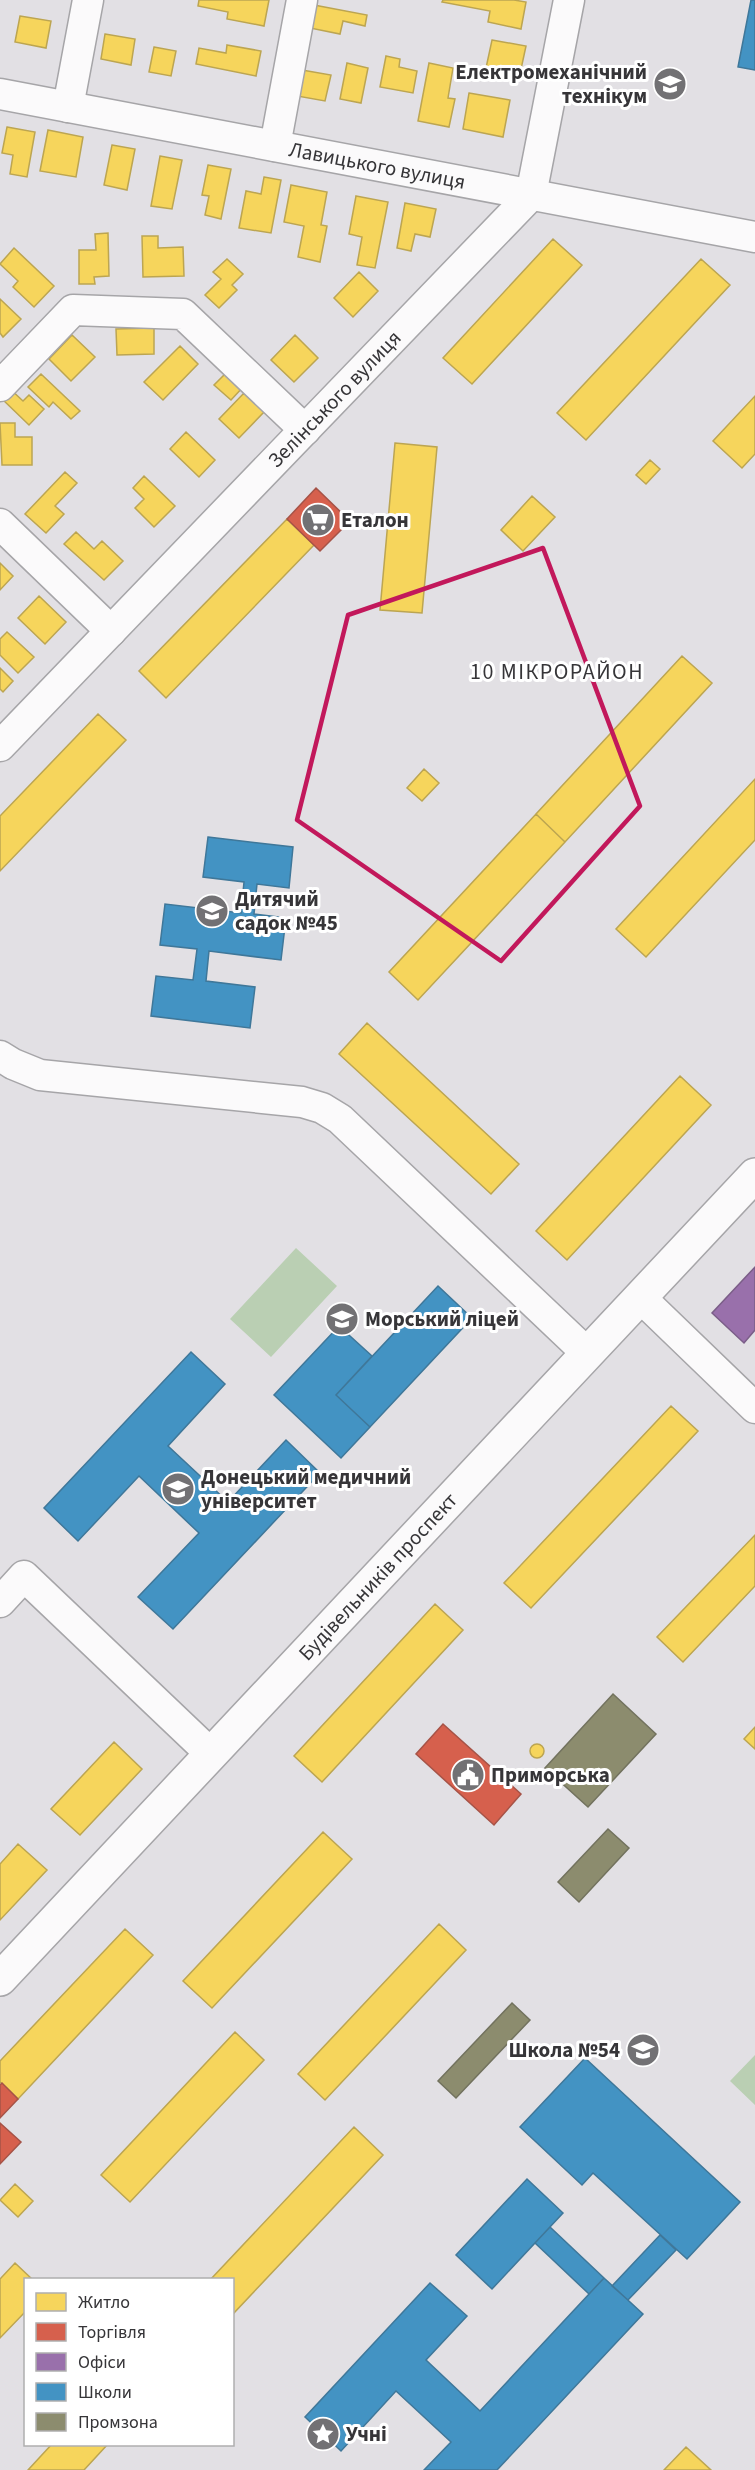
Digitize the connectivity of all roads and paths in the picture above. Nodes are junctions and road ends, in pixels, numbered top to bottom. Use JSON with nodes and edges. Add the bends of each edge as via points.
{"nodes":[{"id":1,"x":88,"y":0,"type":"edge"},
{"id":2,"x":302,"y":0,"type":"edge"},
{"id":3,"x":569,"y":0,"type":"edge"},
{"id":4,"x":0,"y":94,"type":"edge"},
{"id":5,"x":68,"y":107,"type":"junction"},
{"id":6,"x":275,"y":146,"type":"junction"},
{"id":7,"x":531,"y":195,"type":"junction"},
{"id":8,"x":755,"y":237,"type":"edge"},
{"id":9,"x":0,"y":386,"type":"edge"},
{"id":10,"x":305,"y":430,"type":"junction"},
{"id":11,"x":0,"y":524,"type":"edge"},
{"id":12,"x":111,"y":631,"type":"junction"},
{"id":13,"x":0,"y":746,"type":"edge"},
{"id":14,"x":0,"y":1056,"type":"edge"},
{"id":15,"x":755,"y":1175,"type":"edge"},
{"id":16,"x":641,"y":1298,"type":"junction"},
{"id":17,"x":588,"y":1354,"type":"junction"},
{"id":18,"x":755,"y":1408,"type":"edge"},
{"id":19,"x":0,"y":1602,"type":"edge"},
{"id":20,"x":211,"y":1754,"type":"junction"},
{"id":21,"x":0,"y":1978,"type":"edge"}],
"edges":[{"from":1,"to":5,"type":"street"},
{"from":2,"to":6,"type":"street"},
{"from":3,"to":7,"type":"street"},
{"from":4,"to":5,"type":"street","name":"Лавицького вулиця"},
{"from":5,"to":6,"type":"street","name":"Лавицького вулиця"},
{"from":6,"to":7,"type":"street","name":"Лавицького вулиця"},
{"from":7,"to":8,"type":"street","name":"Лавицького вулиця"},
{"from":7,"to":10,"type":"street","name":"Зелінського вулиця"},
{"from":9,"to":10,"type":"street","via":[[73,310],[183,314]]},
{"from":10,"to":12,"type":"street","name":"Зелінського вулиця"},
{"from":11,"to":12,"type":"street"},
{"from":12,"to":13,"type":"street","name":"Зелінського вулиця"},
{"from":14,"to":17,"type":"street","via":[[40,1075],[302,1102],[322,1108],[340,1119]]},
{"from":15,"to":16,"type":"main road","name":"Будівельників проспект"},
{"from":16,"to":17,"type":"main road","name":"Будівельників проспект"},
{"from":16,"to":18,"type":"street"},
{"from":17,"to":20,"type":"main road","name":"Будівельників проспект"},
{"from":19,"to":20,"type":"street","via":[[24,1576]]},
{"from":20,"to":21,"type":"main road","name":"Будівельників проспект"}]}
